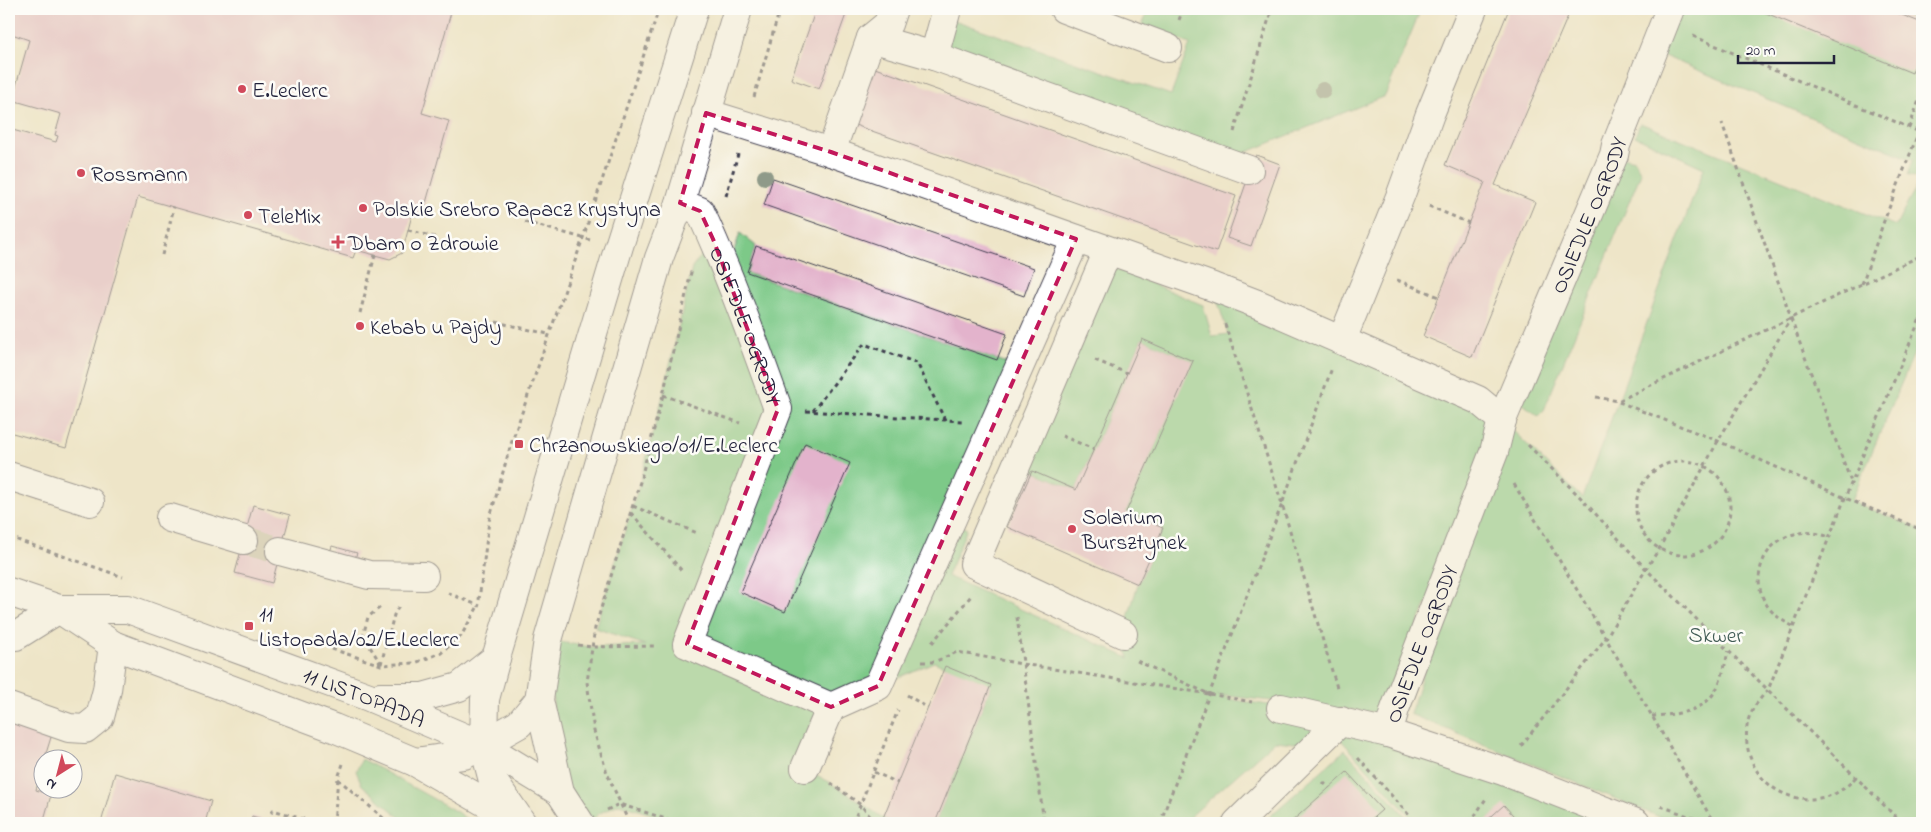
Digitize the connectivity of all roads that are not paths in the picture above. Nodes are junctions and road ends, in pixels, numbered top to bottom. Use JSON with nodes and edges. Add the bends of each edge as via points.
{"nodes":[{"id":1,"x":694,"y":9,"type":"edge"},
{"id":2,"x":738,"y":9,"type":"edge"},
{"id":3,"x":893,"y":9,"type":"edge"},
{"id":4,"x":947,"y":9,"type":"edge"},
{"id":5,"x":1064,"y":9,"type":"edge"},
{"id":6,"x":1473,"y":9,"type":"edge"},
{"id":7,"x":1667,"y":16,"type":"edge"},
{"id":8,"x":871,"y":38,"type":"junction"},
{"id":9,"x":1168,"y":48,"type":"dead end"},
{"id":10,"x":934,"y":56,"type":"junction"},
{"id":11,"x":706,"y":113,"type":"junction"},
{"id":12,"x":831,"y":152,"type":"junction"},
{"id":13,"x":1237,"y":166,"type":"road end"},
{"id":14,"x":680,"y":203,"type":"junction"},
{"id":15,"x":1076,"y":239,"type":"junction"},
{"id":16,"x":1108,"y":251,"type":"junction"},
{"id":17,"x":1342,"y":340,"type":"junction"},
{"id":18,"x":1502,"y":420,"type":"junction"},
{"id":19,"x":9,"y":476,"type":"edge"},
{"id":20,"x":90,"y":502,"type":"dead end"},
{"id":21,"x":170,"y":518,"type":"dead end"},
{"id":22,"x":244,"y":540,"type":"tunnel mouth"},
{"id":23,"x":280,"y":550,"type":"tunnel mouth"},
{"id":24,"x":424,"y":576,"type":"dead end"},
{"id":25,"x":9,"y":592,"type":"edge"},
{"id":26,"x":59,"y":609,"type":"junction"},
{"id":27,"x":9,"y":634,"type":"edge"},
{"id":28,"x":1123,"y":634,"type":"road end"},
{"id":29,"x":113,"y":645,"type":"junction"},
{"id":30,"x":496,"y":658,"type":"junction"},
{"id":31,"x":369,"y":697,"type":"junction"},
{"id":32,"x":539,"y":700,"type":"junction"},
{"id":33,"x":831,"y":707,"type":"junction"},
{"id":34,"x":9,"y":708,"type":"edge"},
{"id":35,"x":1281,"y":708,"type":"road end"},
{"id":36,"x":1337,"y":725,"type":"junction"},
{"id":37,"x":1388,"y":733,"type":"junction"},
{"id":38,"x":484,"y":746,"type":"junction"},
{"id":39,"x":415,"y":762,"type":"junction"},
{"id":40,"x":805,"y":768,"type":"road end"},
{"id":41,"x":560,"y":792,"type":"junction"},
{"id":42,"x":590,"y":818,"type":"edge"},
{"id":43,"x":521,"y":823,"type":"edge"},
{"id":44,"x":1237,"y":823,"type":"edge"},
{"id":45,"x":1636,"y":823,"type":"edge"}],
"edges":[{"from":1,"to":30,"type":"street","via":[[619,246]]},
{"from":2,"to":11,"type":"street"},
{"from":3,"to":8,"type":"street","via":[[888,24]]},
{"from":4,"to":10,"type":"street"},
{"from":5,"to":9,"type":"street"},
{"from":6,"to":17,"type":"street"},
{"from":7,"to":18,"type":"street","name":"OSIEDLE OGRODY","via":[[1614,155]]},
{"from":8,"to":10,"type":"street"},
{"from":8,"to":12,"type":"street"},
{"from":10,"to":13,"type":"street"},
{"from":11,"to":12,"type":"street"},
{"from":11,"to":14,"type":"street"},
{"from":12,"to":15,"type":"street"},
{"from":14,"to":32,"type":"street","via":[[657,267],[548,640]]},
{"from":14,"to":33,"type":"street","name":"OSIEDLE OGRODY","via":[[700,212],[713,239],[751,332],[773,421],[687,644]]},
{"from":15,"to":16,"type":"street"},
{"from":15,"to":33,"type":"street","via":[[878,686]]},
{"from":16,"to":17,"type":"street","via":[[1213,287]]},
{"from":16,"to":28,"type":"street","via":[[974,564]]},
{"from":17,"to":18,"type":"street","via":[[1478,400]]},
{"from":18,"to":37,"type":"street","name":"OSIEDLE OGRODY","via":[[1494,452]]},
{"from":19,"to":20,"type":"street"},
{"from":21,"to":22,"type":"street"},
{"from":23,"to":24,"type":"street","via":[[369,575]]},
{"from":25,"to":26,"type":"street","name":"11 LISTOPADA"},
{"from":26,"to":27,"type":"street","via":[[16,636]]},
{"from":26,"to":29,"type":"street","name":"11 LISTOPADA"},
{"from":26,"to":31,"type":"street","name":"11 LISTOPADA","via":[[128,609]]},
{"from":29,"to":34,"type":"street","via":[[100,717],[85,729],[70,728]]},
{"from":29,"to":39,"type":"street","name":"11 LISTOPADA"},
{"from":30,"to":31,"type":"street","via":[[459,687],[422,697]]},
{"from":30,"to":38,"type":"street","via":[[486,699]]},
{"from":31,"to":38,"type":"street","name":"11 LISTOPADA"},
{"from":32,"to":38,"type":"street","via":[[519,724]]},
{"from":32,"to":41,"type":"street"},
{"from":33,"to":40,"type":"street"},
{"from":35,"to":36,"type":"street"},
{"from":36,"to":37,"type":"street"},
{"from":36,"to":44,"type":"street"},
{"from":37,"to":45,"type":"street","name":"OSIEDLE OGRODY","via":[[1503,771]]},
{"from":38,"to":39,"type":"street","name":"11 LISTOPADA","via":[[464,756]]},
{"from":38,"to":41,"type":"street"},
{"from":38,"to":43,"type":"street","via":[[493,781]]},
{"from":39,"to":43,"type":"street","name":"11 LISTOPADA"},
{"from":41,"to":42,"type":"street"}]}
